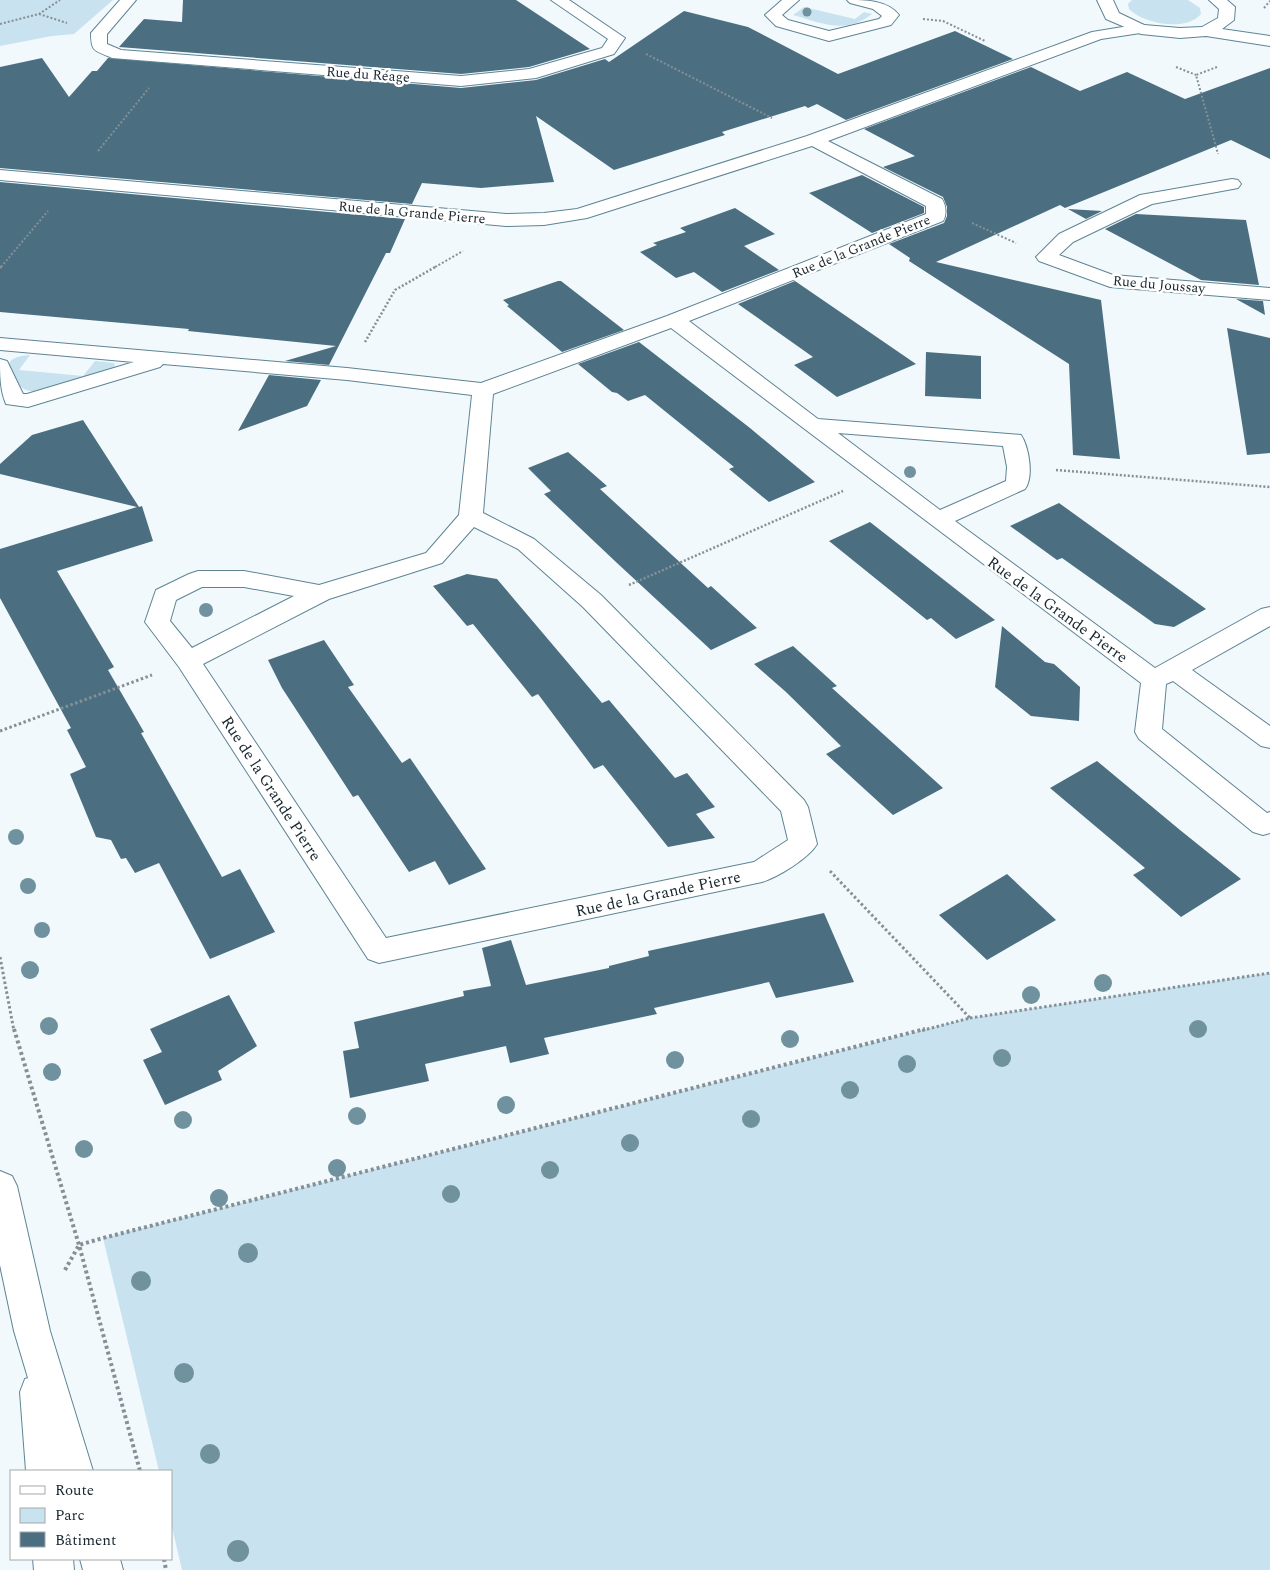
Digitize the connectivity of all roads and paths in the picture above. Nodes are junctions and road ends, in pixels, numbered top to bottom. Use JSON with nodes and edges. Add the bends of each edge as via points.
{"nodes":[{"id":1,"x":60,"y":0,"type":"edge"},
{"id":2,"x":128,"y":0,"type":"edge"},
{"id":3,"x":559,"y":0,"type":"edge"},
{"id":4,"x":790,"y":0,"type":"edge"},
{"id":5,"x":854,"y":0,"type":"edge"},
{"id":6,"x":1105,"y":0,"type":"edge"},
{"id":7,"x":1222,"y":4,"type":"edge"},
{"id":8,"x":891,"y":15,"type":"junction"},
{"id":9,"x":1112,"y":16,"type":"junction"},
{"id":10,"x":0,"y":24,"type":"edge"},
{"id":11,"x":1141,"y":29,"type":"junction"},
{"id":12,"x":1206,"y":30,"type":"junction"},
{"id":13,"x":1098,"y":35,"type":"junction"},
{"id":14,"x":617,"y":38,"type":"junction"},
{"id":15,"x":1268,"y":39,"type":"edge"},
{"id":16,"x":1026,"y":60,"type":"junction"},
{"id":17,"x":813,"y":140,"type":"junction"},
{"id":18,"x":0,"y":176,"type":"edge"},
{"id":19,"x":1232,"y":184,"type":"joint"},
{"id":20,"x":936,"y":217,"type":"junction"},
{"id":21,"x":506,"y":220,"type":"junction"},
{"id":22,"x":1046,"y":258,"type":"junction"},
{"id":23,"x":1270,"y":294,"type":"edge"},
{"id":24,"x":674,"y":320,"type":"junction"},
{"id":25,"x":0,"y":344,"type":"edge"},
{"id":26,"x":166,"y":359,"type":"junction"},
{"id":27,"x":0,"y":365,"type":"edge"},
{"id":28,"x":348,"y":374,"type":"junction"},
{"id":29,"x":483,"y":390,"type":"junction"},
{"id":30,"x":815,"y":425,"type":"junction"},
{"id":31,"x":1018,"y":467,"type":"junction"},
{"id":32,"x":879,"y":476,"type":"junction"},
{"id":33,"x":1270,"y":487,"type":"edge"},
{"id":34,"x":471,"y":516,"type":"junction"},
{"id":35,"x":938,"y":520,"type":"junction"},
{"id":36,"x":320,"y":593,"type":"junction"},
{"id":37,"x":592,"y":600,"type":"junction"},
{"id":38,"x":1270,"y":615,"type":"edge"},
{"id":39,"x":188,"y":661,"type":"junction"},
{"id":40,"x":1164,"y":674,"type":"junction"},
{"id":41,"x":0,"y":731,"type":"edge"},
{"id":42,"x":1270,"y":740,"type":"edge"},
{"id":43,"x":1270,"y":822,"type":"edge"},
{"id":44,"x":803,"y":844,"type":"junction"},
{"id":45,"x":0,"y":957,"type":"edge"},
{"id":46,"x":1270,"y":973,"type":"edge"},
{"id":47,"x":970,"y":1018,"type":"junction"},
{"id":48,"x":0,"y":1186,"type":"edge"},
{"id":49,"x":79,"y":1244,"type":"junction"},
{"id":50,"x":32,"y":1331,"type":"junction"},
{"id":51,"x":45,"y":1470,"type":"edge"},
{"id":52,"x":74,"y":1470,"type":"edge"},
{"id":53,"x":140,"y":1470,"type":"edge"}],
"edges":[{"from":1,"to":10,"type":"path","via":[[39,14]]},
{"from":2,"to":14,"type":"street","name":"Rue du Réage","via":[[99,33],[99,46],[118,55],[172,60],[461,81],[530,74],[608,51]]},
{"from":3,"to":14,"type":"street"},
{"from":4,"to":8,"type":"street","via":[[773,14],[782,24],[829,36],[885,22]]},
{"from":5,"to":8,"type":"street","via":[[878,6]]},
{"from":6,"to":9,"type":"street"},
{"from":7,"to":12,"type":"street","via":[[1226,20]]},
{"from":7,"to":15,"type":"street"},
{"from":8,"to":16,"type":"path","via":[[943,21]]},
{"from":9,"to":11,"type":"street"},
{"from":9,"to":13,"type":"street"},
{"from":11,"to":12,"type":"street","via":[[1180,33]]},
{"from":11,"to":13,"type":"street","name":"Rue de la Grande Pierre"},
{"from":12,"to":15,"type":"street"},
{"from":13,"to":16,"type":"street","name":"Rue de la Grande Pierre"},
{"from":14,"to":17,"type":"path"},
{"from":15,"to":19,"type":"path","via":[[1253,52],[1196,75],[1217,152]]},
{"from":16,"to":17,"type":"street","name":"Rue de la Grande Pierre"},
{"from":17,"to":20,"type":"street","name":"Rue de la Grande Pierre","via":[[935,203]]},
{"from":17,"to":21,"type":"street","name":"Rue de la Grande Pierre","via":[[580,214]]},
{"from":18,"to":21,"type":"street","name":"Rue de la Grande Pierre"},
{"from":19,"to":22,"type":"street","via":[[1147,199],[1066,238]]},
{"from":20,"to":22,"type":"path","via":[[967,221]]},
{"from":20,"to":24,"type":"street","name":"Rue de la Grande Pierre"},
{"from":21,"to":28,"type":"path","via":[[506,226],[395,290]]},
{"from":22,"to":23,"type":"street","name":"Rue du Joussay","via":[[1110,280]]},
{"from":24,"to":29,"type":"street","name":"Rue de la Grande Pierre"},
{"from":24,"to":30,"type":"street","name":"Rue de la Grande Pierre"},
{"from":25,"to":26,"type":"street","name":"Rue de la Grande Pierre"},
{"from":26,"to":27,"type":"street","name":"Rue de la Grande Pierre","via":[[28,401],[14,398]]},
{"from":26,"to":28,"type":"street","name":"Rue de la Grande Pierre"},
{"from":28,"to":29,"type":"street","name":"Rue de la Grande Pierre"},
{"from":29,"to":34,"type":"street"},
{"from":30,"to":31,"type":"street","via":[[1014,440]]},
{"from":30,"to":32,"type":"street","name":"Rue de la Grande Pierre"},
{"from":31,"to":33,"type":"path"},
{"from":31,"to":35,"type":"street","via":[[1017,484]]},
{"from":32,"to":35,"type":"street","name":"Rue de la Grande Pierre"},
{"from":32,"to":37,"type":"path"},
{"from":34,"to":36,"type":"street","name":"Rue de la Grande Pierre","via":[[434,558]]},
{"from":34,"to":37,"type":"street","via":[[526,544]]},
{"from":35,"to":40,"type":"street","name":"Rue de la Grande Pierre"},
{"from":36,"to":39,"type":"street","name":"Rue de la Grande Pierre"},
{"from":36,"to":39,"type":"street","name":"Rue de la Grande Pierre","via":[[244,579],[198,580],[165,596],[157,622]]},
{"from":37,"to":44,"type":"street","via":[[794,806]]},
{"from":38,"to":40,"type":"street"},
{"from":39,"to":41,"type":"path"},
{"from":39,"to":44,"type":"street","name":"Rue de la Grande Pierre","via":[[379,951],[762,871]]},
{"from":40,"to":42,"type":"street","name":"Rue de la Grande Pierre"},
{"from":40,"to":43,"type":"street","via":[[1148,732],[1263,826]]},
{"from":44,"to":47,"type":"path"},
{"from":45,"to":49,"type":"path","via":[[14,1032]]},
{"from":46,"to":47,"type":"path"},
{"from":47,"to":49,"type":"path"},
{"from":48,"to":50,"type":"street"},
{"from":49,"to":50,"type":"path"},
{"from":49,"to":53,"type":"path"},
{"from":50,"to":51,"type":"street"},
{"from":50,"to":52,"type":"street"}]}
